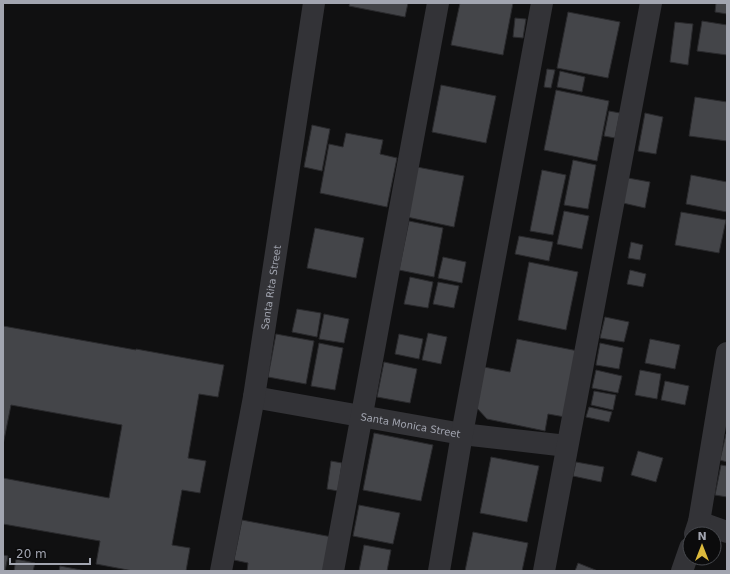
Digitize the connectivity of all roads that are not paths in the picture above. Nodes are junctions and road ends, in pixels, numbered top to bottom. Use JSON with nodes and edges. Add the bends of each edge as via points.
{"nodes":[{"id":1,"x":314,"y":3,"type":"edge"},
{"id":2,"x":438,"y":3,"type":"edge"},
{"id":3,"x":542,"y":3,"type":"edge"},
{"id":4,"x":651,"y":3,"type":"edge"},
{"id":5,"x":727,"y":353,"type":"edge"},
{"id":6,"x":725,"y":381,"type":"edge"},
{"id":7,"x":254,"y":397,"type":"junction"},
{"id":8,"x":361,"y":416,"type":"junction"},
{"id":9,"x":462,"y":434,"type":"junction"},
{"id":10,"x":567,"y":446,"type":"junction"},
{"id":11,"x":697,"y":526,"type":"edge"},
{"id":12,"x":221,"y":571,"type":"edge"},
{"id":13,"x":333,"y":571,"type":"edge"},
{"id":14,"x":439,"y":571,"type":"edge"},
{"id":15,"x":544,"y":571,"type":"edge"}],
"edges":[{"from":1,"to":7,"type":"street","name":"Santa Rita Street"},
{"from":2,"to":8,"type":"street"},
{"from":3,"to":9,"type":"street"},
{"from":4,"to":10,"type":"street"},
{"from":5,"to":6,"type":"street"},
{"from":6,"to":11,"type":"street"},
{"from":7,"to":8,"type":"street","name":"Santa Monica Street"},
{"from":7,"to":12,"type":"street","name":"Santa Rita Street"},
{"from":8,"to":9,"type":"street","name":"Santa Monica Street"},
{"from":8,"to":13,"type":"street"},
{"from":9,"to":10,"type":"street","name":"Santa Monica Street"},
{"from":9,"to":14,"type":"street"},
{"from":10,"to":15,"type":"street"}]}
